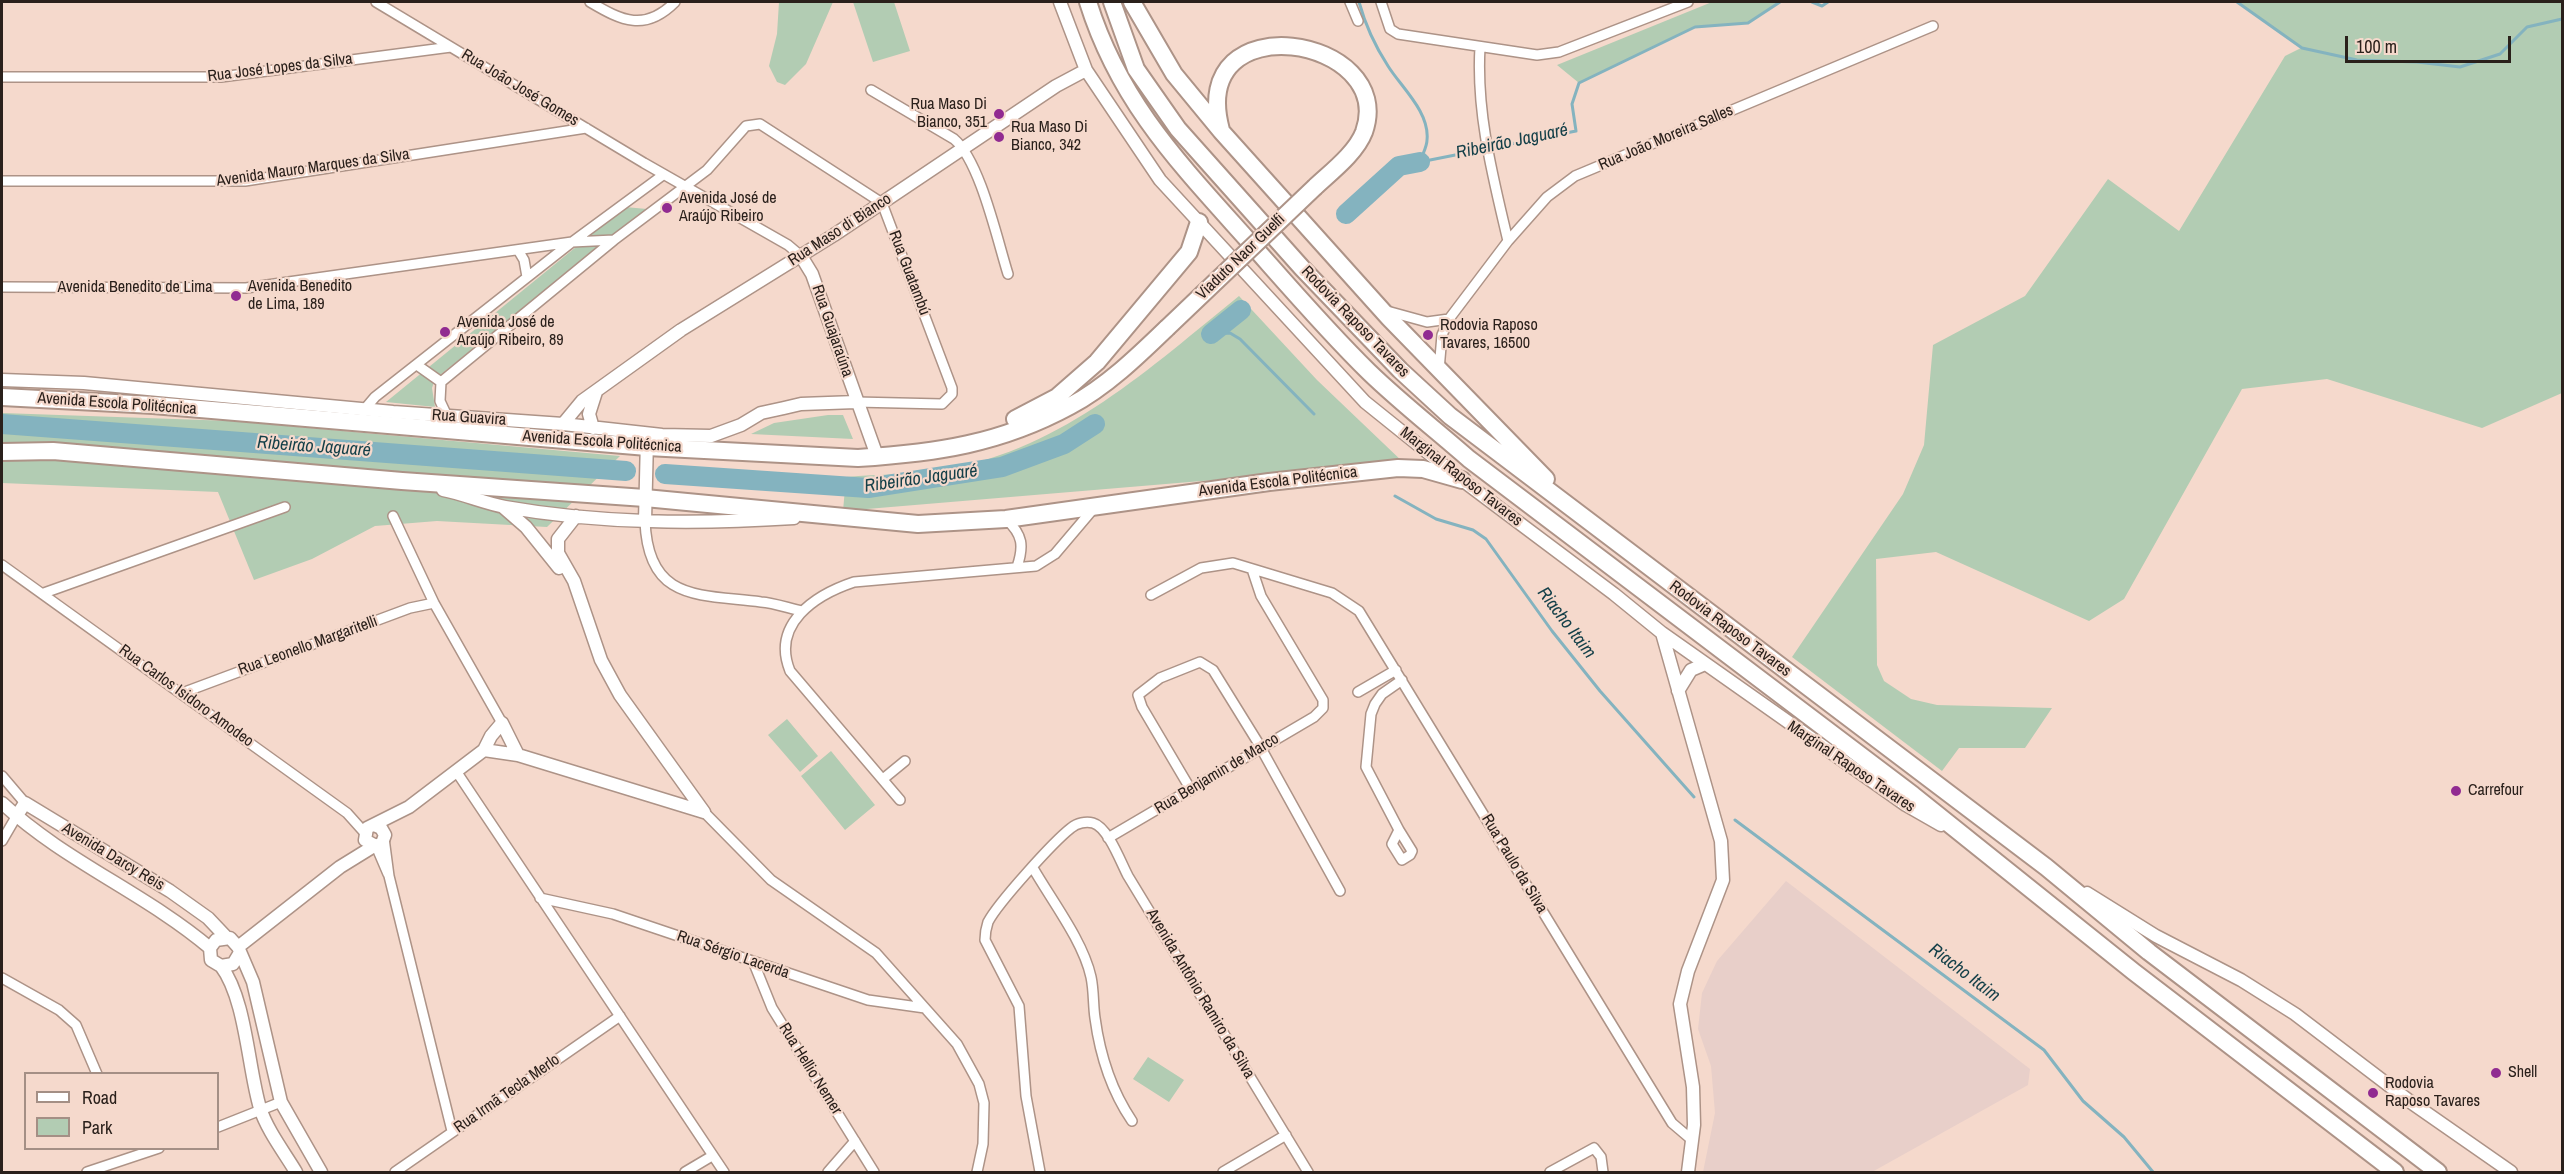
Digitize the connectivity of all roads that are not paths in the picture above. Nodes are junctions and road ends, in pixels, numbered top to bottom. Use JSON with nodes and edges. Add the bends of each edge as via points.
{"nodes":[{"id":1,"x":376,"y":2,"type":"edge"},
{"id":2,"x":590,"y":2,"type":"edge"},
{"id":3,"x":675,"y":2,"type":"edge"},
{"id":4,"x":1060,"y":2,"type":"edge"},
{"id":5,"x":1088,"y":2,"type":"edge"},
{"id":6,"x":1112,"y":2,"type":"edge"},
{"id":7,"x":1132,"y":2,"type":"edge"},
{"id":8,"x":1350,"y":2,"type":"edge"},
{"id":9,"x":1381,"y":2,"type":"edge"},
{"id":10,"x":1688,"y":2,"type":"edge"},
{"id":11,"x":1358,"y":21,"type":"dead end"},
{"id":12,"x":1934,"y":26,"type":"dead end"},
{"id":13,"x":451,"y":47,"type":"junction"},
{"id":14,"x":1480,"y":47,"type":"junction"},
{"id":15,"x":1086,"y":70,"type":"junction"},
{"id":16,"x":2,"y":77,"type":"edge"},
{"id":17,"x":871,"y":90,"type":"dead end"},
{"id":18,"x":586,"y":128,"type":"junction"},
{"id":19,"x":1221,"y":131,"type":"junction"},
{"id":20,"x":965,"y":148,"type":"junction"},
{"id":21,"x":663,"y":175,"type":"junction"},
{"id":22,"x":2,"y":181,"type":"edge"},
{"id":23,"x":685,"y":187,"type":"junction"},
{"id":24,"x":882,"y":203,"type":"junction"},
{"id":25,"x":1199,"y":222,"type":"junction"},
{"id":26,"x":614,"y":240,"type":"junction"},
{"id":27,"x":1508,"y":240,"type":"junction"},
{"id":28,"x":572,"y":242,"type":"junction"},
{"id":29,"x":518,"y":250,"type":"junction"},
{"id":30,"x":801,"y":256,"type":"junction"},
{"id":31,"x":1008,"y":274,"type":"dead end"},
{"id":32,"x":527,"y":277,"type":"junction"},
{"id":33,"x":2,"y":287,"type":"edge"},
{"id":34,"x":1382,"y":310,"type":"junction"},
{"id":35,"x":1449,"y":319,"type":"junction"},
{"id":36,"x":1167,"y":328,"type":"joint"},
{"id":37,"x":417,"y":365,"type":"junction"},
{"id":38,"x":1438,"y":370,"type":"junction"},
{"id":39,"x":2,"y":380,"type":"edge"},
{"id":40,"x":441,"y":382,"type":"junction"},
{"id":41,"x":597,"y":392,"type":"junction"},
{"id":42,"x":2,"y":397,"type":"edge"},
{"id":43,"x":856,"y":402,"type":"junction"},
{"id":44,"x":931,"y":405,"type":"joint"},
{"id":45,"x":364,"y":410,"type":"junction"},
{"id":46,"x":447,"y":416,"type":"junction"},
{"id":47,"x":563,"y":424,"type":"junction"},
{"id":48,"x":496,"y":427,"type":"junction"},
{"id":49,"x":593,"y":428,"type":"junction"},
{"id":50,"x":984,"y":442,"type":"junction"},
{"id":51,"x":647,"y":448,"type":"junction"},
{"id":52,"x":2,"y":452,"type":"edge"},
{"id":53,"x":877,"y":456,"type":"junction"},
{"id":54,"x":1462,"y":480,"type":"junction"},
{"id":55,"x":402,"y":481,"type":"junction"},
{"id":56,"x":645,"y":493,"type":"junction"},
{"id":57,"x":285,"y":507,"type":"dead end"},
{"id":58,"x":503,"y":507,"type":"junction"},
{"id":59,"x":1094,"y":508,"type":"junction"},
{"id":60,"x":393,"y":516,"type":"dead end"},
{"id":61,"x":576,"y":516,"type":"junction"},
{"id":62,"x":819,"y":517,"type":"junction"},
{"id":63,"x":617,"y":519,"type":"junction"},
{"id":64,"x":1006,"y":519,"type":"junction"},
{"id":65,"x":645,"y":521,"type":"junction"},
{"id":66,"x":1608,"y":538,"type":"junction"},
{"id":67,"x":2,"y":565,"type":"edge"},
{"id":68,"x":1017,"y":567,"type":"junction"},
{"id":69,"x":1252,"y":569,"type":"junction"},
{"id":70,"x":44,"y":593,"type":"junction"},
{"id":71,"x":1151,"y":595,"type":"dead end"},
{"id":72,"x":579,"y":600,"type":"junction"},
{"id":73,"x":434,"y":603,"type":"junction"},
{"id":74,"x":802,"y":611,"type":"junction"},
{"id":75,"x":1662,"y":633,"type":"junction"},
{"id":76,"x":1706,"y":664,"type":"junction"},
{"id":77,"x":1396,"y":670,"type":"junction"},
{"id":78,"x":1402,"y":680,"type":"junction"},
{"id":79,"x":1678,"y":691,"type":"junction"},
{"id":80,"x":1358,"y":692,"type":"dead end"},
{"id":81,"x":182,"y":693,"type":"junction"},
{"id":82,"x":502,"y":723,"type":"junction"},
{"id":83,"x":1260,"y":749,"type":"junction"},
{"id":84,"x":484,"y":750,"type":"junction"},
{"id":85,"x":518,"y":755,"type":"junction"},
{"id":86,"x":905,"y":761,"type":"dead end"},
{"id":87,"x":456,"y":771,"type":"junction"},
{"id":88,"x":2,"y":776,"type":"edge"},
{"id":89,"x":883,"y":779,"type":"junction"},
{"id":90,"x":1191,"y":790,"type":"junction"},
{"id":91,"x":900,"y":800,"type":"dead end"},
{"id":92,"x":2,"y":803,"type":"edge"},
{"id":93,"x":26,"y":803,"type":"junction"},
{"id":94,"x":409,"y":807,"type":"junction"},
{"id":95,"x":704,"y":812,"type":"junction"},
{"id":96,"x":16,"y":817,"type":"junction"},
{"id":97,"x":1399,"y":830,"type":"dead end"},
{"id":98,"x":367,"y":831,"type":"junction"},
{"id":99,"x":1108,"y":838,"type":"junction"},
{"id":100,"x":83,"y":840,"type":"junction"},
{"id":101,"x":2,"y":841,"type":"edge"},
{"id":102,"x":380,"y":842,"type":"junction"},
{"id":103,"x":1973,"y":843,"type":"junction"},
{"id":104,"x":61,"y":850,"type":"junction"},
{"id":105,"x":340,"y":867,"type":"junction"},
{"id":106,"x":2046,"y":867,"type":"junction"},
{"id":107,"x":1033,"y":868,"type":"junction"},
{"id":108,"x":1340,"y":891,"type":"dead end"},
{"id":109,"x":540,"y":898,"type":"junction"},
{"id":110,"x":226,"y":937,"type":"junction"},
{"id":111,"x":210,"y":948,"type":"junction"},
{"id":112,"x":239,"y":950,"type":"junction"},
{"id":113,"x":753,"y":961,"type":"junction"},
{"id":114,"x":221,"y":966,"type":"junction"},
{"id":115,"x":2,"y":978,"type":"edge"},
{"id":116,"x":926,"y":1008,"type":"junction"},
{"id":117,"x":620,"y":1016,"type":"junction"},
{"id":118,"x":96,"y":1072,"type":"edge"},
{"id":119,"x":281,"y":1102,"type":"junction"},
{"id":120,"x":261,"y":1111,"type":"junction"},
{"id":121,"x":1132,"y":1121,"type":"dead end"},
{"id":122,"x":219,"y":1127,"type":"edge"},
{"id":123,"x":452,"y":1131,"type":"junction"},
{"id":124,"x":1286,"y":1135,"type":"junction"},
{"id":125,"x":1692,"y":1140,"type":"junction"},
{"id":126,"x":855,"y":1142,"type":"junction"},
{"id":127,"x":126,"y":1150,"type":"edge"},
{"id":128,"x":156,"y":1150,"type":"edge"},
{"id":129,"x":712,"y":1156,"type":"junction"},
{"id":130,"x":130,"y":1159,"type":"junction"},
{"id":131,"x":87,"y":1173,"type":"edge"},
{"id":132,"x":296,"y":1173,"type":"edge"},
{"id":133,"x":321,"y":1173,"type":"edge"},
{"id":134,"x":394,"y":1173,"type":"edge"},
{"id":135,"x":685,"y":1173,"type":"edge"},
{"id":136,"x":723,"y":1173,"type":"edge"},
{"id":137,"x":828,"y":1173,"type":"edge"},
{"id":138,"x":874,"y":1173,"type":"edge"},
{"id":139,"x":977,"y":1173,"type":"edge"},
{"id":140,"x":1040,"y":1173,"type":"edge"},
{"id":141,"x":1223,"y":1173,"type":"edge"},
{"id":142,"x":1308,"y":1173,"type":"edge"},
{"id":143,"x":1550,"y":1173,"type":"edge"},
{"id":144,"x":1603,"y":1173,"type":"edge"},
{"id":145,"x":1688,"y":1173,"type":"edge"},
{"id":146,"x":2395,"y":1173,"type":"edge"},
{"id":147,"x":2438,"y":1173,"type":"edge"},
{"id":148,"x":2511,"y":1173,"type":"edge"}],
"edges":[{"from":1,"to":13,"type":"street","name":"Rua João José Gomes"},
{"from":2,"to":3,"type":"street","via":[[610,14],[635,21],[652,18]]},
{"from":4,"to":15,"type":"main road","name":"Marginal Raposo Tavares"},
{"from":5,"to":103,"type":"highway","name":"Rodovia Raposo Tavares","via":[[1112,65],[1146,121],[1369,372],[1469,459]]},
{"from":6,"to":66,"type":"highway","name":"Rodovia Raposo Tavares","via":[[1136,69],[1149,90],[1178,129],[1302,268],[1450,417]]},
{"from":7,"to":19,"type":"highway","via":[[1174,74]]},
{"from":8,"to":11,"type":"street"},
{"from":9,"to":14,"type":"street","via":[[1390,28],[1398,34]]},
{"from":10,"to":14,"type":"street","via":[[1559,52],[1537,55]]},
{"from":12,"to":27,"type":"street","name":"Rua João Moreira Salles","via":[[1575,176],[1547,197]]},
{"from":13,"to":16,"type":"street","name":"Rua José Lopes da Silva","via":[[221,77]]},
{"from":13,"to":18,"type":"street","name":"Rua João José Gomes"},
{"from":14,"to":27,"type":"street","via":[[1489,159]]},
{"from":15,"to":20,"type":"main road","name":"Rua Maso di Bianco"},
{"from":15,"to":25,"type":"main road","name":"Marginal Raposo Tavares","via":[[1160,180]]},
{"from":17,"to":20,"type":"street"},
{"from":18,"to":21,"type":"street","name":"Rua João José Gomes"},
{"from":18,"to":22,"type":"street","name":"Avenida Mauro Marques da Silva","via":[[245,181]]},
{"from":19,"to":34,"type":"highway"},
{"from":19,"to":36,"type":"highway","name":"Viaduto Naor Guelfi","bridge":true,"via":[[1216,95],[1223,74],[1235,60],[1269,44],[1335,59],[1353,73],[1363,90],[1368,112],[1364,134],[1349,153]]},
{"from":20,"to":24,"type":"main road","name":"Rua Maso di Bianco"},
{"from":20,"to":31,"type":"street"},
{"from":21,"to":23,"type":"street","name":"Rua Guajaraúna"},
{"from":21,"to":28,"type":"street"},
{"from":23,"to":24,"type":"street","via":[[707,170],[746,126],[760,124]]},
{"from":23,"to":26,"type":"street"},
{"from":23,"to":30,"type":"street","name":"Rua Guajaraúna"},
{"from":24,"to":30,"type":"main road","name":"Rua Maso di Bianco"},
{"from":24,"to":44,"type":"street","name":"Rua Guatambú","via":[[952,388],[946,402]]},
{"from":25,"to":50,"type":"highway","via":[[1189,252],[1097,362],[1057,397],[1007,423]]},
{"from":25,"to":54,"type":"main road","name":"Marginal Raposo Tavares","via":[[1365,402]]},
{"from":26,"to":28,"type":"street","name":"Avenida Benedito de Lima"},
{"from":26,"to":40,"type":"street"},
{"from":27,"to":35,"type":"street","name":"Rua João Moreira Salles"},
{"from":28,"to":29,"type":"street","name":"Avenida Benedito de Lima"},
{"from":28,"to":32,"type":"street"},
{"from":29,"to":32,"type":"street"},
{"from":29,"to":33,"type":"street","name":"Avenida Benedito de Lima","via":[[246,288]]},
{"from":30,"to":41,"type":"main road","name":"Rua Maso di Bianco","via":[[681,330]]},
{"from":30,"to":43,"type":"main road","name":"Rua Guajaraúna","via":[[812,274]]},
{"from":32,"to":37,"type":"street"},
{"from":34,"to":35,"type":"street","via":[[1427,322]]},
{"from":34,"to":38,"type":"highway"},
{"from":35,"to":38,"type":"street","name":"Rua João Moreira Salles","via":[[1442,335]]},
{"from":36,"to":50,"type":"highway","name":"Avenida Escola Politécnica","via":[[1125,366],[1071,406]]},
{"from":37,"to":40,"type":"street"},
{"from":37,"to":45,"type":"street"},
{"from":38,"to":66,"type":"highway"},
{"from":39,"to":45,"type":"main road","name":"Rua Guavira","via":[[96,384]]},
{"from":40,"to":46,"type":"street","via":[[440,402]]},
{"from":41,"to":47,"type":"main road","name":"Rua Maso di Bianco","via":[[582,401]]},
{"from":41,"to":49,"type":"main road","via":[[589,410]]},
{"from":42,"to":48,"type":"highway","name":"Avenida Escola Politécnica"},
{"from":43,"to":44,"type":"street","name":"Rua Guavira"},
{"from":43,"to":51,"type":"main road","name":"Rua Guavira","via":[[801,404],[761,414],[711,436]]},
{"from":43,"to":53,"type":"main road","name":"Rua Guajaraúna"},
{"from":45,"to":46,"type":"main road","name":"Rua Guavira"},
{"from":46,"to":48,"type":"main road","name":"Rua Guavira"},
{"from":47,"to":48,"type":"main road","name":"Rua Guavira"},
{"from":47,"to":49,"type":"main road","name":"Rua Guavira"},
{"from":48,"to":51,"type":"highway","name":"Avenida Escola Politécnica"},
{"from":49,"to":51,"type":"main road","name":"Rua Guavira"},
{"from":50,"to":53,"type":"highway","name":"Avenida Escola Politécnica","via":[[928,453]]},
{"from":51,"to":53,"type":"highway","name":"Avenida Escola Politécnica"},
{"from":51,"to":56,"type":"main road"},
{"from":52,"to":55,"type":"highway","name":"Avenida Escola Politécnica","via":[[53,451]]},
{"from":54,"to":59,"type":"highway","name":"Avenida Escola Politécnica","via":[[1423,469],[1398,468]]},
{"from":54,"to":75,"type":"main road","name":"Marginal Raposo Tavares"},
{"from":55,"to":56,"type":"highway","name":"Avenida Escola Politécnica"},
{"from":55,"to":58,"type":"main road","name":"Avenida Escola Politécnica"},
{"from":56,"to":62,"type":"highway","name":"Avenida Escola Politécnica"},
{"from":56,"to":63,"type":"main road","via":[[634,510]]},
{"from":56,"to":65,"type":"main road"},
{"from":57,"to":70,"type":"street"},
{"from":58,"to":61,"type":"main road","name":"Avenida Escola Politécnica"},
{"from":58,"to":72,"type":"main road","via":[[552,558]]},
{"from":59,"to":64,"type":"highway","name":"Avenida Escola Politécnica"},
{"from":59,"to":68,"type":"street","via":[[1046,561]]},
{"from":60,"to":73,"type":"street"},
{"from":61,"to":63,"type":"main road","name":"Avenida Escola Politécnica"},
{"from":61,"to":72,"type":"main road","via":[[558,540],[558,553],[574,581]]},
{"from":62,"to":64,"type":"highway","name":"Avenida Escola Politécnica","via":[[918,524]]},
{"from":62,"to":65,"type":"main road","name":"Avenida Escola Politécnica","via":[[718,524]]},
{"from":63,"to":65,"type":"main road","name":"Avenida Escola Politécnica"},
{"from":64,"to":68,"type":"street","via":[[1023,543]]},
{"from":65,"to":74,"type":"street","via":[[646,545],[655,565],[670,583],[702,597],[763,602]]},
{"from":66,"to":106,"type":"highway","name":"Rodovia Raposo Tavares"},
{"from":67,"to":70,"type":"street","name":"Rua Carlos Isidoro Amodeo"},
{"from":68,"to":74,"type":"street","via":[[854,582],[832,589]]},
{"from":69,"to":71,"type":"street","via":[[1233,563],[1212,564]]},
{"from":69,"to":77,"type":"street","name":"Rua Paulo da Silva","via":[[1332,592],[1359,612]]},
{"from":69,"to":83,"type":"street","name":"Rua Benjamin de Marco","via":[[1261,596],[1323,700],[1323,708],[1314,717]]},
{"from":70,"to":81,"type":"street","name":"Rua Carlos Isidoro Amodeo"},
{"from":72,"to":95,"type":"main road","via":[[609,678]]},
{"from":73,"to":81,"type":"street","name":"Rua Leonello Margaritelli","via":[[410,608]]},
{"from":73,"to":82,"type":"street"},
{"from":74,"to":89,"type":"street","via":[[789,630],[785,658],[790,671]]},
{"from":75,"to":76,"type":"main road","name":"Marginal Raposo Tavares"},
{"from":75,"to":79,"type":"main road"},
{"from":76,"to":79,"type":"main road","via":[[1691,670]]},
{"from":76,"to":103,"type":"main road","name":"Marginal Raposo Tavares","via":[[1906,805]]},
{"from":77,"to":78,"type":"street","name":"Rua Paulo da Silva"},
{"from":77,"to":80,"type":"street"},
{"from":78,"to":97,"type":"street","via":[[1375,704],[1366,767]]},
{"from":78,"to":125,"type":"street","name":"Rua Paulo da Silva","via":[[1672,1124]]},
{"from":79,"to":125,"type":"main road","via":[[1724,868],[1680,1004],[1693,1087]]},
{"from":81,"to":98,"type":"street","name":"Rua Carlos Isidoro Amodeo"},
{"from":82,"to":84,"type":"main road"},
{"from":82,"to":85,"type":"main road"},
{"from":83,"to":90,"type":"street","name":"Rua Benjamin de Marco"},
{"from":83,"to":90,"type":"street","via":[[1209,666],[1195,663],[1160,678],[1140,692],[1139,699]]},
{"from":83,"to":108,"type":"street"},
{"from":84,"to":85,"type":"main road"},
{"from":84,"to":87,"type":"main road"},
{"from":85,"to":95,"type":"main road"},
{"from":86,"to":89,"type":"street"},
{"from":87,"to":94,"type":"main road"},
{"from":87,"to":109,"type":"street"},
{"from":88,"to":93,"type":"street","name":"Avenida Darcy Reis"},
{"from":89,"to":91,"type":"street"},
{"from":90,"to":99,"type":"street","name":"Rua Benjamin de Marco"},
{"from":92,"to":96,"type":"main road","name":"Avenida Darcy Reis"},
{"from":93,"to":96,"type":"main road"},
{"from":93,"to":100,"type":"main road","name":"Avenida Darcy Reis"},
{"from":94,"to":98,"type":"main road"},
{"from":94,"to":102,"type":"main road"},
{"from":95,"to":116,"type":"street","via":[[771,880],[876,953]]},
{"from":96,"to":101,"type":"street"},
{"from":96,"to":104,"type":"main road","name":"Avenida Darcy Reis"},
{"from":98,"to":102,"type":"main road","via":[[367,843]]},
{"from":98,"to":102,"type":"main road","via":[[381,828]]},
{"from":98,"to":105,"type":"main road"},
{"from":99,"to":107,"type":"street","name":"Avenida Antônio Ramiro da Silva","via":[[1098,825],[1089,822],[1072,827]]},
{"from":99,"to":124,"type":"street","name":"Avenida Antônio Ramiro da Silva"},
{"from":100,"to":104,"type":"main road","via":[[70,842]]},
{"from":100,"to":110,"type":"main road","name":"Avenida Darcy Reis","via":[[170,891],[208,918]]},
{"from":102,"to":105,"type":"main road"},
{"from":102,"to":123,"type":"street"},
{"from":103,"to":146,"type":"highway","name":"Rodovia Raposo Tavares"},
{"from":104,"to":111,"type":"main road","name":"Avenida Darcy Reis","via":[[180,923]]},
{"from":105,"to":112,"type":"main road"},
{"from":106,"to":147,"type":"highway","name":"Rodovia Raposo Tavares","via":[[2149,952]]},
{"from":106,"to":148,"type":"main road","via":[[2156,936],[2241,980],[2295,1014]]},
{"from":107,"to":121,"type":"street","via":[[1082,952],[1091,977],[1095,1021],[1107,1072],[1117,1099]]},
{"from":107,"to":140,"type":"street","via":[[994,914],[985,940],[1019,1006],[1026,1096]]},
{"from":109,"to":113,"type":"street","name":"Rua Sérgio Lacerda","via":[[613,914]]},
{"from":109,"to":117,"type":"street"},
{"from":110,"to":111,"type":"main road","via":[[216,940]]},
{"from":110,"to":112,"type":"main road","via":[[234,940]]},
{"from":111,"to":114,"type":"main road","via":[[211,960]]},
{"from":112,"to":114,"type":"main road","via":[[233,964]]},
{"from":112,"to":119,"type":"main road","via":[[253,982]]},
{"from":113,"to":116,"type":"street","name":"Rua Sérgio Lacerda","via":[[868,1000]]},
{"from":113,"to":126,"type":"street","name":"Rua Hellio Nemer","via":[[772,1008]]},
{"from":114,"to":120,"type":"main road","via":[[240,1014]]},
{"from":115,"to":118,"type":"street","via":[[59,1010],[75,1025]]},
{"from":116,"to":139,"type":"street","via":[[957,1044],[979,1084],[985,1127]]},
{"from":117,"to":123,"type":"street","name":"Rua Irmã Tecla Merlo"},
{"from":117,"to":129,"type":"street"},
{"from":119,"to":120,"type":"street"},
{"from":119,"to":133,"type":"main road"},
{"from":120,"to":122,"type":"street"},
{"from":120,"to":132,"type":"main road"},
{"from":123,"to":134,"type":"street","name":"Rua Irmã Tecla Merlo"},
{"from":124,"to":141,"type":"street"},
{"from":124,"to":142,"type":"street","name":"Avenida Antônio Ramiro da Silva"},
{"from":125,"to":145,"type":"main road"},
{"from":126,"to":137,"type":"street"},
{"from":126,"to":138,"type":"street","name":"Rua Hellio Nemer"},
{"from":127,"to":130,"type":"street"},
{"from":128,"to":130,"type":"street"},
{"from":129,"to":135,"type":"street"},
{"from":129,"to":136,"type":"street"},
{"from":130,"to":131,"type":"street"},
{"from":143,"to":144,"type":"street","via":[[1594,1148],[1601,1157]]}]}
